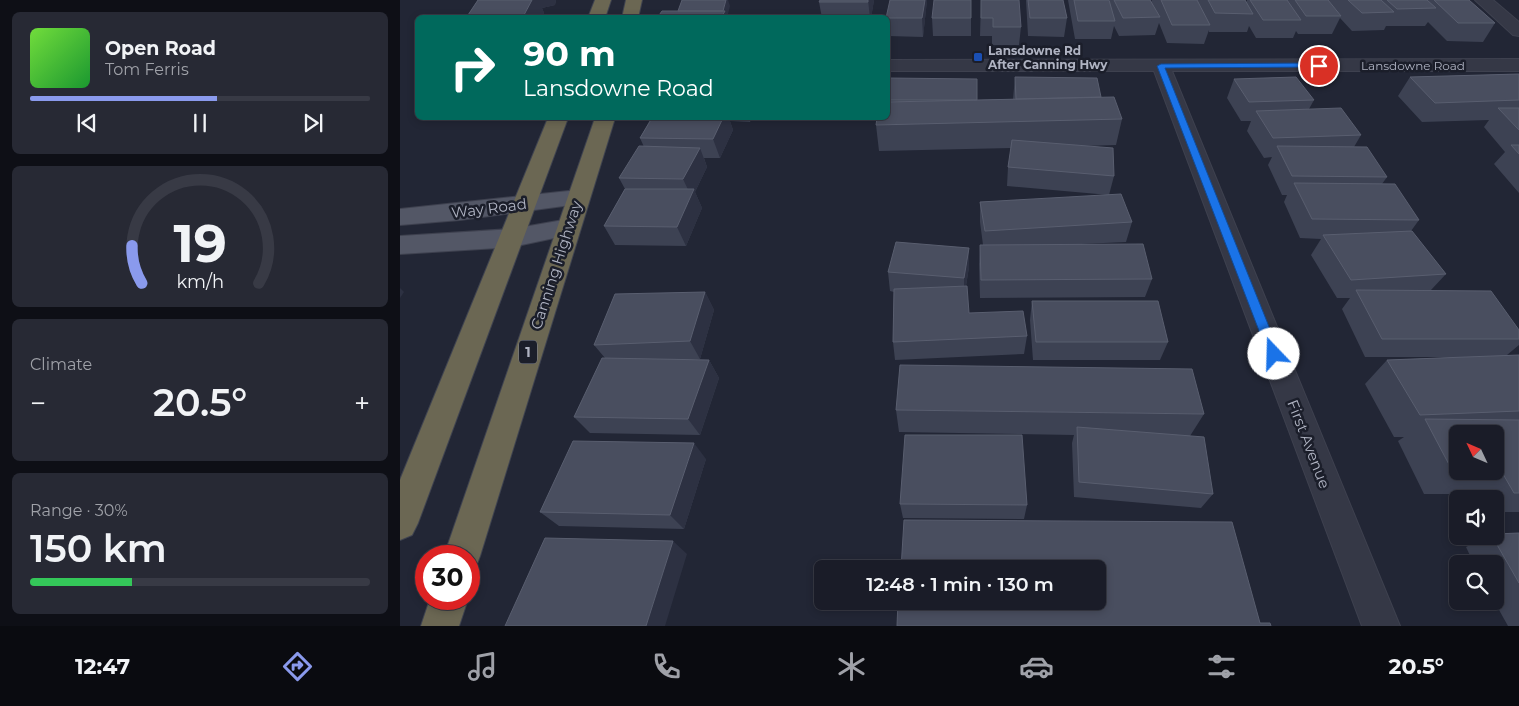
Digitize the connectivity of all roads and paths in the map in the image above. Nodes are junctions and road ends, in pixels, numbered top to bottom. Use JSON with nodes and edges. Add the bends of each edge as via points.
{"nodes":[{"id":1,"x":603,"y":0,"type":"edge"},
{"id":2,"x":634,"y":0,"type":"edge"},
{"id":3,"x":1483,"y":0,"type":"edge"},
{"id":4,"x":597,"y":15,"type":"edge"},
{"id":5,"x":631,"y":15,"type":"edge"},
{"id":6,"x":1519,"y":31,"type":"edge"},
{"id":7,"x":1519,"y":65,"type":"edge"},
{"id":8,"x":890,"y":66,"type":"edge"},
{"id":9,"x":1161,"y":66,"type":"junction"},
{"id":10,"x":557,"y":120,"type":"edge"},
{"id":11,"x":604,"y":120,"type":"edge"},
{"id":12,"x":524,"y":204,"type":"junction"},
{"id":13,"x":573,"y":212,"type":"junction"},
{"id":14,"x":400,"y":217,"type":"edge"},
{"id":15,"x":512,"y":238,"type":"junction"},
{"id":16,"x":400,"y":245,"type":"edge"},
{"id":17,"x":400,"y":523,"type":"edge"},
{"id":18,"x":466,"y":545,"type":"edge"},
{"id":19,"x":445,"y":610,"type":"edge"},
{"id":20,"x":440,"y":626,"type":"edge"},
{"id":21,"x":1381,"y":626,"type":"edge"}],
"edges":[{"from":1,"to":4,"type":"highway"},
{"from":2,"to":5,"type":"highway"},
{"from":3,"to":6,"type":"street"},
{"from":7,"to":9,"type":"street","name":"Lansdowne Road"},
{"from":8,"to":9,"type":"street","name":"Lansdowne Road"},
{"from":9,"to":21,"type":"street","name":"First Avenue"},
{"from":10,"to":12,"type":"highway"},
{"from":11,"to":13,"type":"highway","name":"Canning Highway","number":"1"},
{"from":12,"to":13,"type":"main road","name":"Way Road"},
{"from":12,"to":14,"type":"main road","name":"Way Road"},
{"from":12,"to":15,"type":"highway"},
{"from":13,"to":15,"type":"main road","name":"Way Road"},
{"from":13,"to":18,"type":"highway","name":"Canning Highway","number":"1"},
{"from":15,"to":16,"type":"main road","name":"Way Road"},
{"from":15,"to":17,"type":"highway"},
{"from":19,"to":20,"type":"highway"}]}
